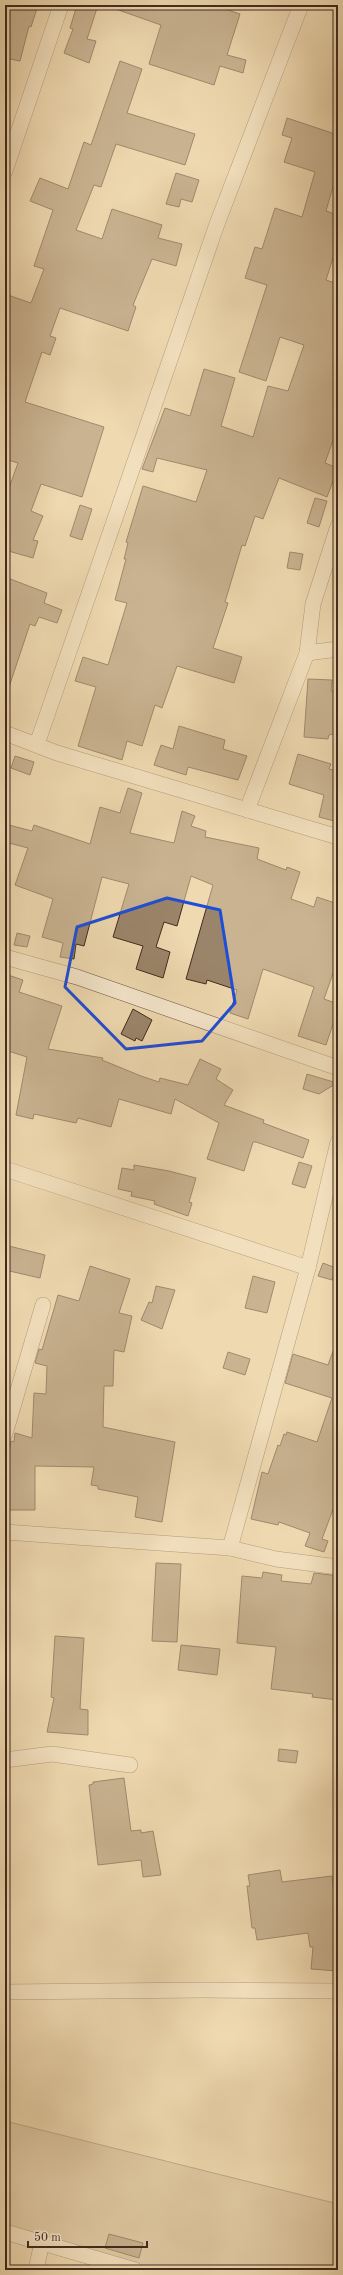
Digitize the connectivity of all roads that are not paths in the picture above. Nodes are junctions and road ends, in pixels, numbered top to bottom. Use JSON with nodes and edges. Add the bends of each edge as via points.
{"nodes":[{"id":1,"x":60,"y":5,"type":"edge"},
{"id":2,"x":301,"y":5,"type":"edge"},
{"id":3,"x":5,"y":171,"type":"edge"},
{"id":4,"x":338,"y":526,"type":"edge"},
{"id":5,"x":338,"y":649,"type":"edge"},
{"id":6,"x":307,"y":652,"type":"junction"},
{"id":7,"x":5,"y":733,"type":"edge"},
{"id":8,"x":37,"y":744,"type":"junction"},
{"id":9,"x":247,"y":810,"type":"junction"},
{"id":10,"x":338,"y":837,"type":"edge"},
{"id":11,"x":5,"y":957,"type":"edge"},
{"id":12,"x":338,"y":1068,"type":"edge"},
{"id":13,"x":338,"y":1142,"type":"edge"},
{"id":14,"x":5,"y":1170,"type":"edge"},
{"id":15,"x":308,"y":1268,"type":"junction"},
{"id":16,"x":44,"y":1305,"type":"dead end"},
{"id":17,"x":5,"y":1434,"type":"edge"},
{"id":18,"x":5,"y":1532,"type":"edge"},
{"id":19,"x":230,"y":1548,"type":"junction"},
{"id":20,"x":338,"y":1567,"type":"edge"},
{"id":21,"x":5,"y":1760,"type":"edge"},
{"id":22,"x":130,"y":1765,"type":"dead end"},
{"id":23,"x":5,"y":1992,"type":"edge"},
{"id":24,"x":338,"y":1992,"type":"edge"},
{"id":25,"x":5,"y":2232,"type":"edge"},
{"id":26,"x":42,"y":2242,"type":"junction"},
{"id":27,"x":36,"y":2270,"type":"edge"},
{"id":28,"x":135,"y":2270,"type":"edge"}],
"edges":[{"from":1,"to":3,"type":"street"},
{"from":2,"to":8,"type":"street","via":[[217,224]]},
{"from":4,"to":6,"type":"street","via":[[313,604]]},
{"from":5,"to":6,"type":"street"},
{"from":6,"to":9,"type":"street"},
{"from":7,"to":8,"type":"street"},
{"from":8,"to":9,"type":"street","via":[[57,753]]},
{"from":9,"to":10,"type":"street"},
{"from":11,"to":12,"type":"street","via":[[77,977]]},
{"from":13,"to":15,"type":"street"},
{"from":14,"to":15,"type":"street"},
{"from":15,"to":19,"type":"street"},
{"from":16,"to":17,"type":"street"},
{"from":18,"to":19,"type":"street"},
{"from":19,"to":20,"type":"street","via":[[276,1559]]},
{"from":21,"to":22,"type":"street","via":[[52,1754]]},
{"from":23,"to":24,"type":"street"},
{"from":25,"to":26,"type":"street"},
{"from":26,"to":27,"type":"street"},
{"from":26,"to":28,"type":"street"}]}
